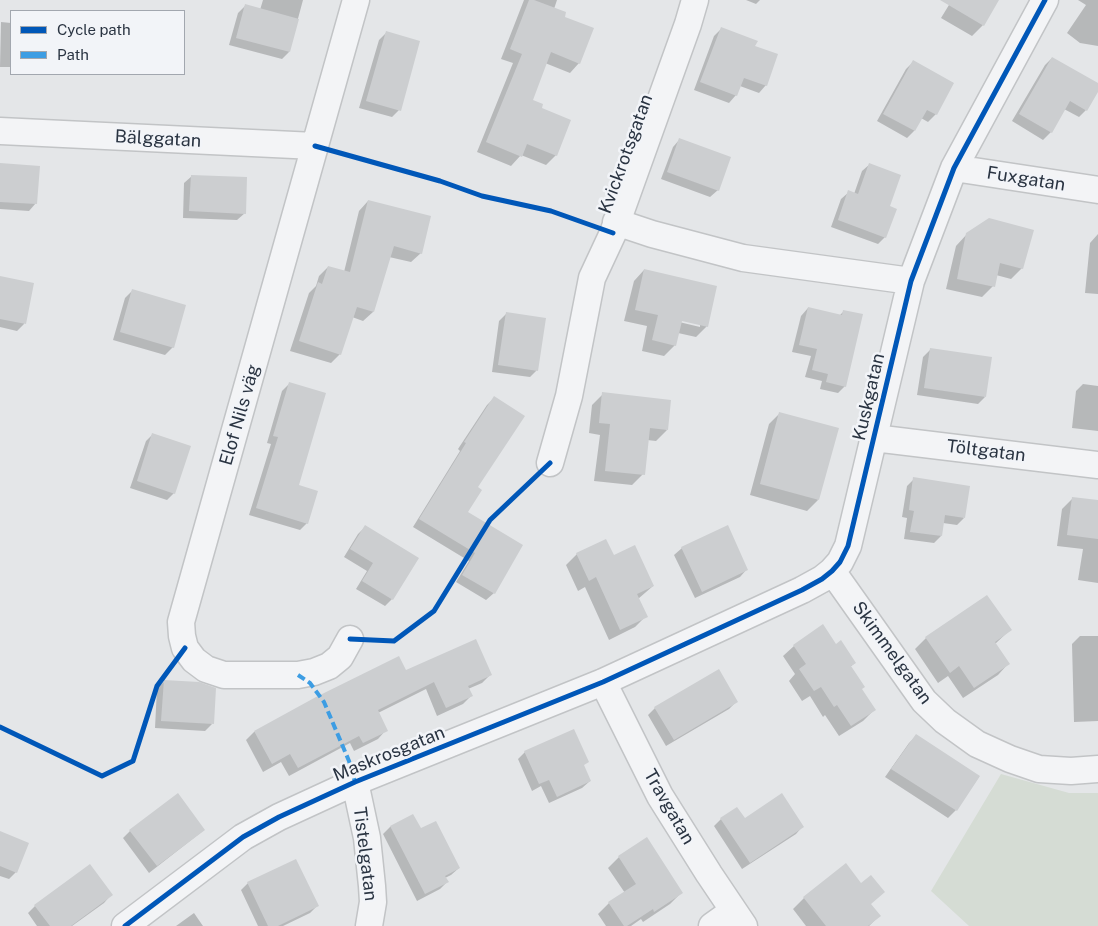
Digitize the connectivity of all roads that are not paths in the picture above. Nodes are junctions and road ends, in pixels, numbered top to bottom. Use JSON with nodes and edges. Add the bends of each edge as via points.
{"nodes":[{"id":1,"x":356,"y":0,"type":"edge"},
{"id":2,"x":695,"y":0,"type":"edge"},
{"id":3,"x":1046,"y":0,"type":"edge"},
{"id":4,"x":0,"y":131,"type":"edge"},
{"id":5,"x":316,"y":146,"type":"junction"},
{"id":6,"x":954,"y":168,"type":"junction"},
{"id":7,"x":1098,"y":190,"type":"edge"},
{"id":8,"x":616,"y":222,"type":"junction"},
{"id":9,"x":910,"y":280,"type":"junction"},
{"id":10,"x":874,"y":438,"type":"junction"},
{"id":11,"x":550,"y":463,"type":"dead end"},
{"id":12,"x":1098,"y":464,"type":"edge"},
{"id":13,"x":832,"y":571,"type":"junction"},
{"id":14,"x":350,"y":639,"type":"dead end"},
{"id":15,"x":603,"y":682,"type":"junction"},
{"id":16,"x":1098,"y":769,"type":"edge"},
{"id":17,"x":355,"y":782,"type":"junction"},
{"id":18,"x":739,"y":919,"type":"edge"},
{"id":19,"x":125,"y":926,"type":"edge"},
{"id":20,"x":369,"y":926,"type":"edge"},
{"id":21,"x":712,"y":926,"type":"edge"}],
"edges":[{"from":1,"to":5,"type":"street","name":"Elof Nils väg"},
{"from":2,"to":8,"type":"street","name":"Kvickrotsgatan"},
{"from":3,"to":6,"type":"street","name":"Kuskgatan"},
{"from":4,"to":5,"type":"street","name":"Bälggatan"},
{"from":5,"to":14,"type":"street","name":"Elof Nils väg","via":[[182,622],[182,636],[185,648],[194,660],[206,669],[224,675],[314,672],[340,657]]},
{"from":6,"to":7,"type":"street","name":"Fuxgatan"},
{"from":6,"to":9,"type":"street","name":"Kuskgatan"},
{"from":8,"to":9,"type":"street","name":"Kvickrotsgatan","via":[[743,258]]},
{"from":8,"to":11,"type":"street","name":"Kvickrotsgatan","via":[[592,278],[569,396]]},
{"from":9,"to":10,"type":"street","name":"Kuskgatan"},
{"from":10,"to":12,"type":"street","name":"Töltgatan"},
{"from":10,"to":13,"type":"street","name":"Kuskgatan","via":[[848,546]]},
{"from":13,"to":15,"type":"street","name":"Kuskgatan","via":[[802,590]]},
{"from":13,"to":16,"type":"street","name":"Skimmelgatan","via":[[924,701],[945,721],[977,744],[1039,769]]},
{"from":15,"to":17,"type":"street","name":"Maskrosgatan"},
{"from":15,"to":18,"type":"street","name":"Travgatan","via":[[660,796]]},
{"from":17,"to":19,"type":"street","name":"Maskrosgatan","via":[[279,817],[243,838]]},
{"from":17,"to":20,"type":"street","name":"Tistelgatan","via":[[367,838],[372,886]]},
{"from":18,"to":21,"type":"street"}]}
